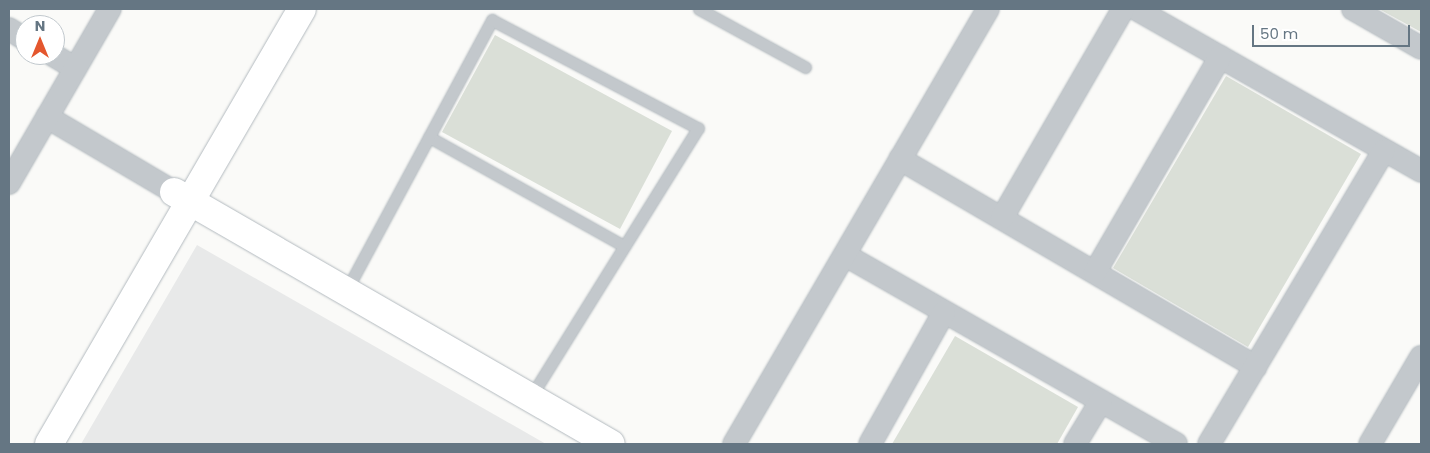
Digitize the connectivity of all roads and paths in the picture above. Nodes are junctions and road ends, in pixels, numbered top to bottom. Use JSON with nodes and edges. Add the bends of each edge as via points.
{"nodes":[{"id":1,"x":110,"y":9,"type":"edge"},
{"id":2,"x":280,"y":9,"type":"edge"},
{"id":3,"x":302,"y":9,"type":"edge"},
{"id":4,"x":699,"y":9,"type":"edge"},
{"id":5,"x":988,"y":9,"type":"edge"},
{"id":6,"x":1123,"y":9,"type":"edge"},
{"id":7,"x":1136,"y":9,"type":"edge"},
{"id":8,"x":1353,"y":9,"type":"edge"},
{"id":9,"x":1421,"y":48,"type":"edge"},
{"id":10,"x":1220,"y":57,"type":"junction"},
{"id":11,"x":65,"y":62,"type":"edge"},
{"id":12,"x":805,"y":67,"type":"dead end"},
{"id":13,"x":75,"y":68,"type":"junction"},
{"id":14,"x":47,"y":117,"type":"junction"},
{"id":15,"x":429,"y":137,"type":"junction"},
{"id":16,"x":1384,"y":151,"type":"junction"},
{"id":17,"x":900,"y":159,"type":"junction"},
{"id":18,"x":1421,"y":171,"type":"edge"},
{"id":19,"x":9,"y":183,"type":"edge"},
{"id":20,"x":182,"y":197,"type":"junction"},
{"id":21,"x":1002,"y":218,"type":"junction"},
{"id":22,"x":624,"y":246,"type":"junction"},
{"id":23,"x":844,"y":255,"type":"junction"},
{"id":24,"x":1094,"y":272,"type":"junction"},
{"id":25,"x":346,"y":291,"type":"junction"},
{"id":26,"x":944,"y":312,"type":"junction"},
{"id":27,"x":1421,"y":357,"type":"edge"},
{"id":28,"x":1256,"y":367,"type":"junction"},
{"id":29,"x":530,"y":398,"type":"junction"},
{"id":30,"x":1101,"y":402,"type":"junction"},
{"id":31,"x":28,"y":444,"type":"edge"},
{"id":32,"x":49,"y":444,"type":"edge"},
{"id":33,"x":611,"y":444,"type":"edge"},
{"id":34,"x":734,"y":444,"type":"edge"},
{"id":35,"x":870,"y":444,"type":"edge"},
{"id":36,"x":1075,"y":444,"type":"edge"},
{"id":37,"x":1176,"y":444,"type":"edge"},
{"id":38,"x":1209,"y":444,"type":"edge"},
{"id":39,"x":1370,"y":444,"type":"edge"}],
"edges":[{"from":1,"to":13,"type":"street"},
{"from":2,"to":20,"type":"street"},
{"from":3,"to":20,"type":"street"},
{"from":4,"to":12,"type":"lane"},
{"from":5,"to":17,"type":"street"},
{"from":6,"to":21,"type":"street"},
{"from":7,"to":10,"type":"street"},
{"from":8,"to":9,"type":"street"},
{"from":10,"to":16,"type":"street"},
{"from":10,"to":24,"type":"street"},
{"from":11,"to":13,"type":"street"},
{"from":13,"to":14,"type":"street"},
{"from":14,"to":19,"type":"street"},
{"from":14,"to":20,"type":"street"},
{"from":15,"to":22,"type":"lane"},
{"from":15,"to":22,"type":"lane","via":[[492,20],[698,128]]},
{"from":15,"to":25,"type":"lane"},
{"from":16,"to":18,"type":"street"},
{"from":16,"to":28,"type":"street"},
{"from":17,"to":21,"type":"street"},
{"from":17,"to":23,"type":"street"},
{"from":20,"to":25,"type":"street"},
{"from":20,"to":31,"type":"street"},
{"from":20,"to":32,"type":"street"},
{"from":21,"to":24,"type":"street"},
{"from":22,"to":29,"type":"lane"},
{"from":23,"to":26,"type":"street"},
{"from":23,"to":34,"type":"street"},
{"from":24,"to":28,"type":"street"},
{"from":25,"to":29,"type":"street"},
{"from":26,"to":30,"type":"street"},
{"from":26,"to":35,"type":"street"},
{"from":27,"to":39,"type":"street"},
{"from":28,"to":38,"type":"street"},
{"from":29,"to":33,"type":"street"},
{"from":30,"to":36,"type":"street"},
{"from":30,"to":37,"type":"street"}]}
